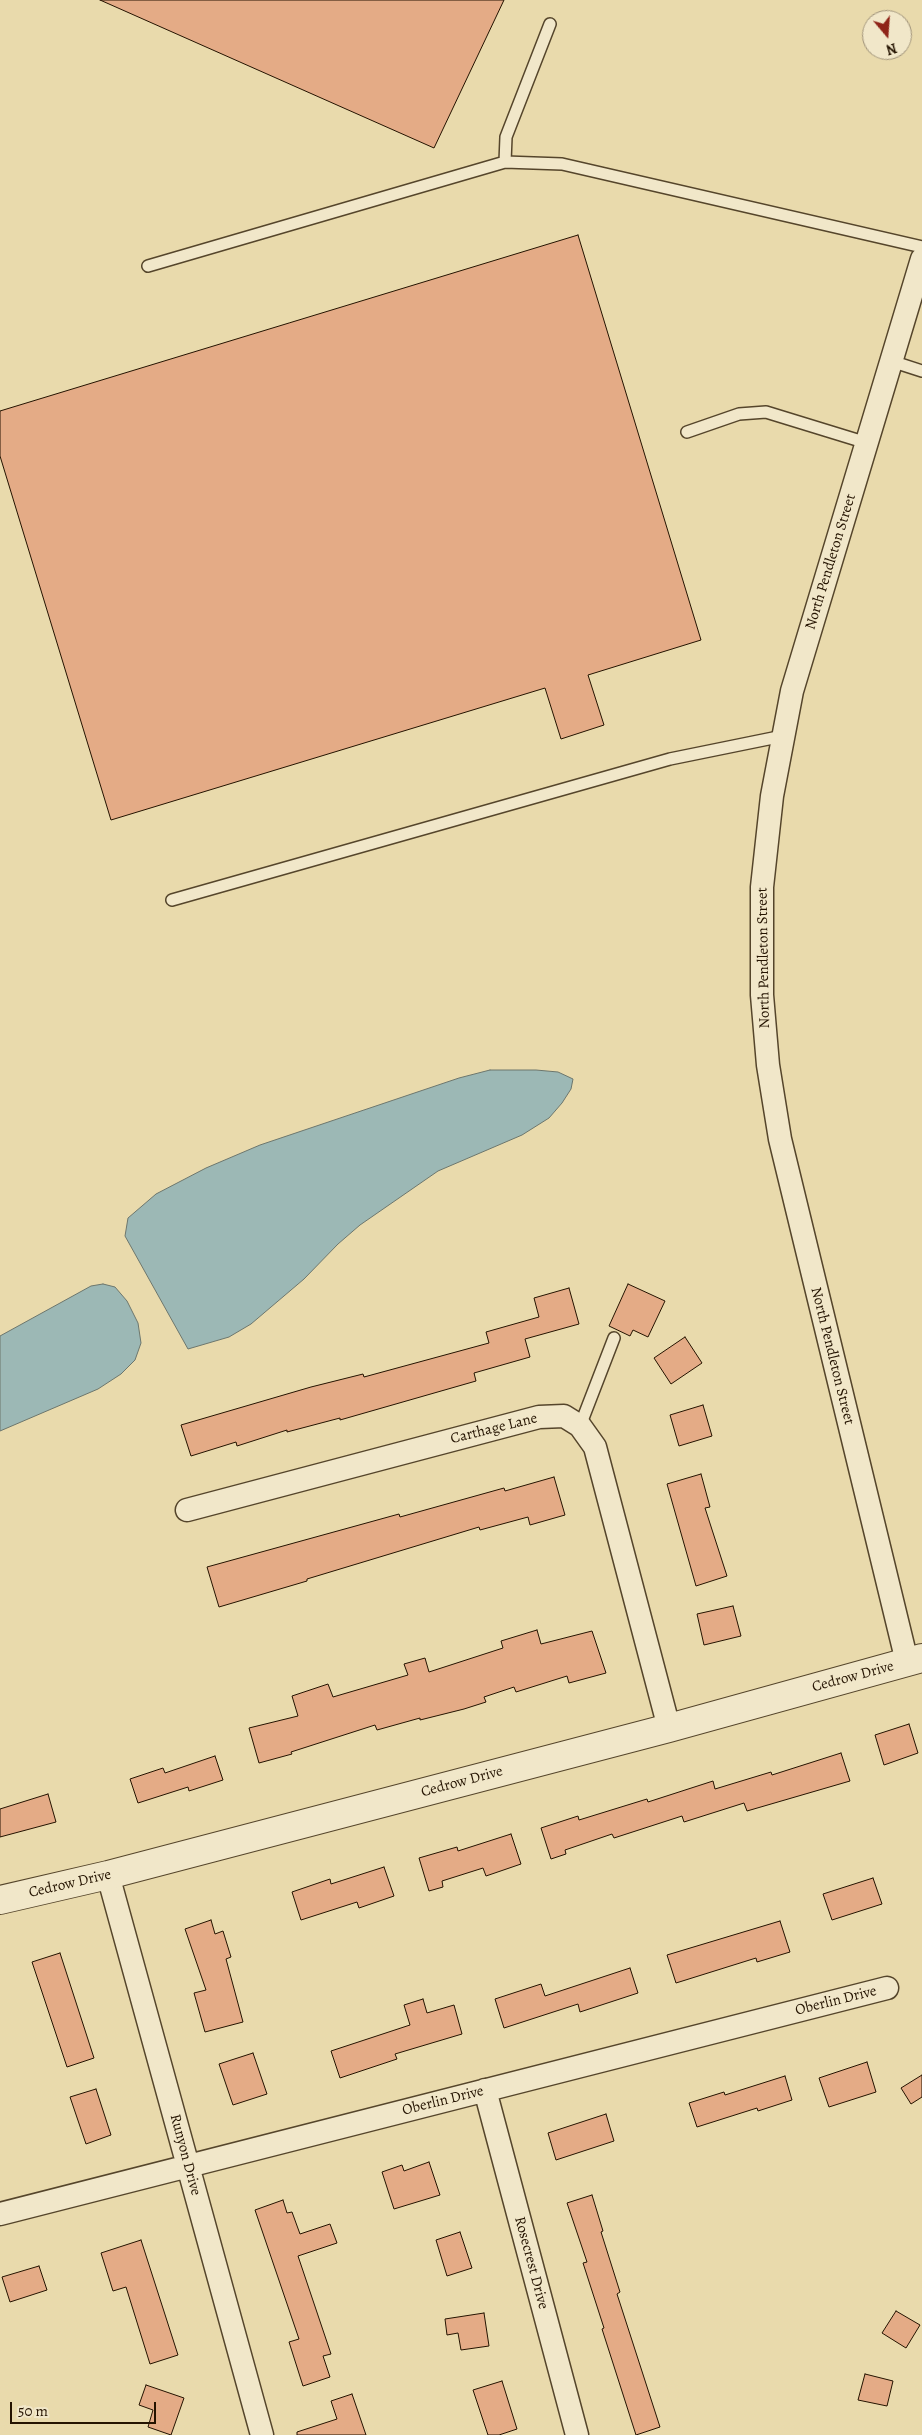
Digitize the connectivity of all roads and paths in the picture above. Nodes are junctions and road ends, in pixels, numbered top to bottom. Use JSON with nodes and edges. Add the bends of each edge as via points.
{"nodes":[{"id":1,"x":550,"y":24,"type":"dead end"},
{"id":2,"x":505,"y":162,"type":"junction"},
{"id":3,"x":922,"y":247,"type":"edge"},
{"id":4,"x":922,"y":260,"type":"edge"},
{"id":5,"x":148,"y":266,"type":"dead end"},
{"id":6,"x":891,"y":361,"type":"junction"},
{"id":7,"x":922,"y":371,"type":"edge"},
{"id":8,"x":686,"y":432,"type":"dead end"},
{"id":9,"x":866,"y":443,"type":"junction"},
{"id":10,"x":783,"y":736,"type":"junction"},
{"id":11,"x":172,"y":900,"type":"dead end"},
{"id":12,"x":614,"y":1338,"type":"dead end"},
{"id":13,"x":580,"y":1426,"type":"junction"},
{"id":14,"x":187,"y":1510,"type":"dead end"},
{"id":15,"x":915,"y":1660,"type":"edge"},
{"id":16,"x":669,"y":1728,"type":"junction"},
{"id":17,"x":108,"y":1875,"type":"junction"},
{"id":18,"x":0,"y":1900,"type":"edge"},
{"id":19,"x":887,"y":1988,"type":"dead end"},
{"id":20,"x":485,"y":2090,"type":"junction"},
{"id":21,"x":188,"y":2166,"type":"junction"},
{"id":22,"x":0,"y":2214,"type":"edge"},
{"id":23,"x":262,"y":2435,"type":"edge"},
{"id":24,"x":577,"y":2435,"type":"edge"}],
"edges":[{"from":1,"to":2,"type":"lane","via":[[506,137]]},
{"from":2,"to":3,"type":"lane","via":[[562,164]]},
{"from":2,"to":5,"type":"lane"},
{"from":4,"to":6,"type":"street","name":"North Pendleton Street"},
{"from":6,"to":7,"type":"lane"},
{"from":6,"to":9,"type":"street","name":"North Pendleton Street"},
{"from":8,"to":9,"type":"lane","via":[[739,414],[766,412]]},
{"from":9,"to":10,"type":"street","name":"North Pendleton Street","via":[[792,691]]},
{"from":10,"to":11,"type":"lane","via":[[670,759]]},
{"from":10,"to":15,"type":"street","name":"North Pendleton Street","via":[[772,796],[762,887],[762,995],[768,1065],[780,1139]]},
{"from":12,"to":13,"type":"lane"},
{"from":13,"to":14,"type":"street","name":"Carthage Lane","via":[[564,1416],[538,1416]]},
{"from":13,"to":16,"type":"street","via":[[595,1447]]},
{"from":15,"to":16,"type":"street","name":"Cedrow Drive"},
{"from":16,"to":17,"type":"street","name":"Cedrow Drive"},
{"from":17,"to":18,"type":"street","name":"Cedrow Drive"},
{"from":17,"to":21,"type":"street","name":"Runyon Drive"},
{"from":19,"to":20,"type":"street","name":"Oberlin Drive"},
{"from":20,"to":21,"type":"street","name":"Oberlin Drive"},
{"from":20,"to":24,"type":"street","name":"Rosecrest Drive"},
{"from":21,"to":22,"type":"street","name":"Oberlin Drive"},
{"from":21,"to":23,"type":"street","name":"Runyon Drive"}]}
